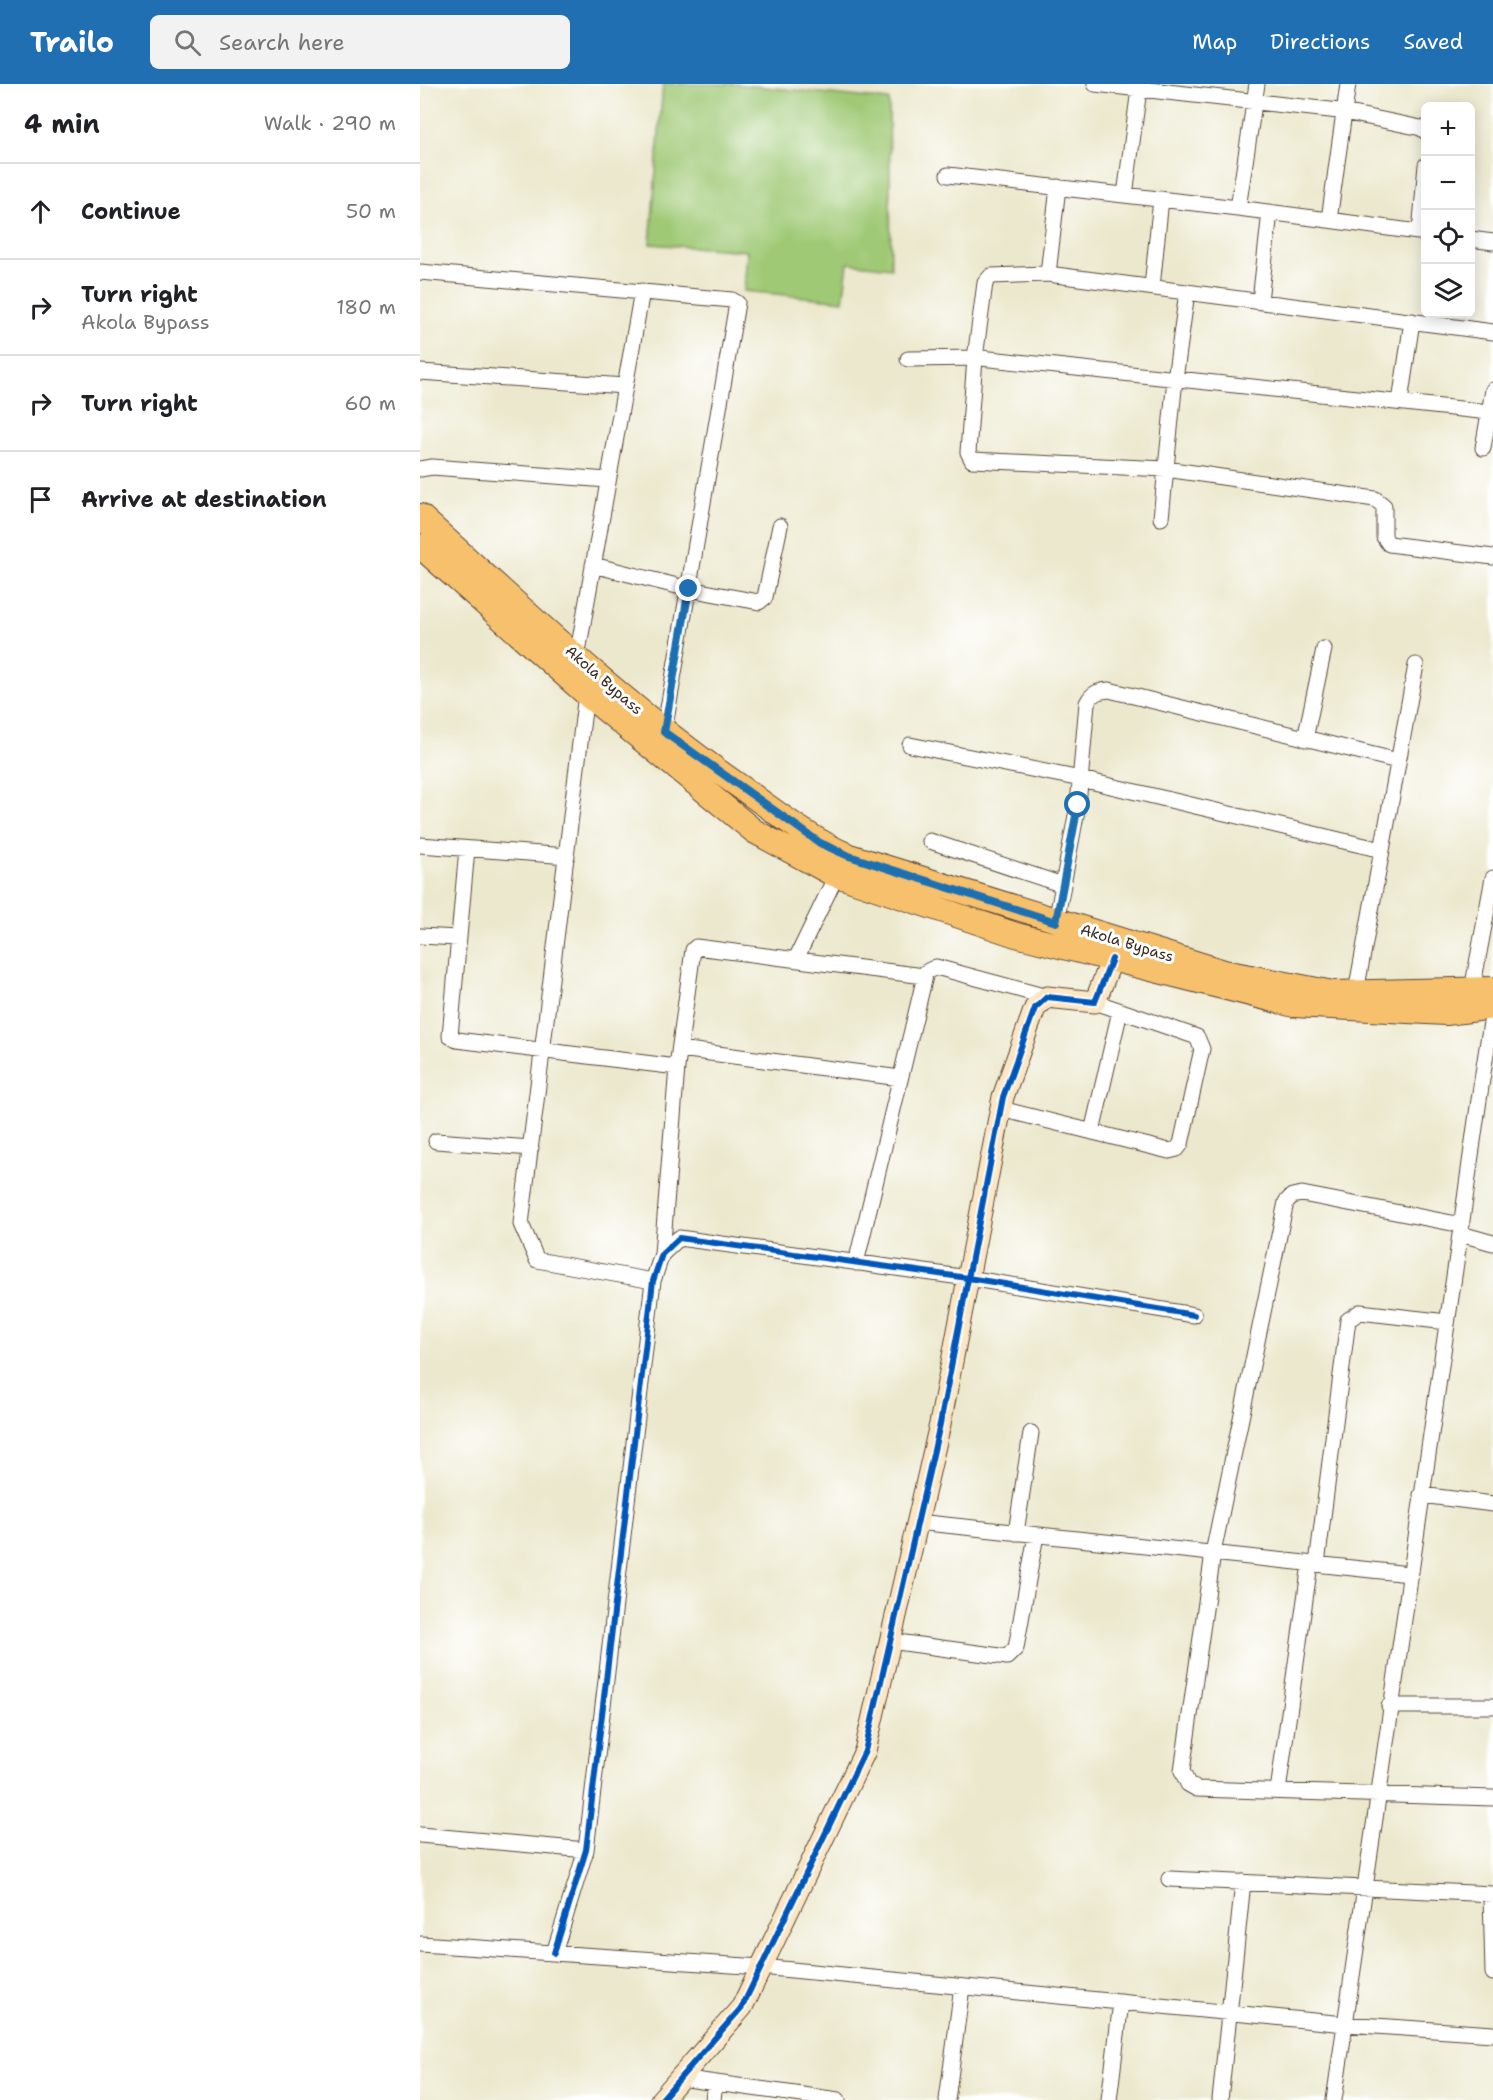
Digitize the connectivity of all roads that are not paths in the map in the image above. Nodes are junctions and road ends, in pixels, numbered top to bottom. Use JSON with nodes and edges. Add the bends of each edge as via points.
{"nodes":[{"id":1,"x":1097,"y":84,"type":"edge"},
{"id":2,"x":1257,"y":84,"type":"edge"},
{"id":3,"x":1348,"y":84,"type":"edge"},
{"id":4,"x":1139,"y":89,"type":"junction"},
{"id":5,"x":1254,"y":102,"type":"junction"},
{"id":6,"x":1344,"y":112,"type":"junction"},
{"id":7,"x":1421,"y":128,"type":"edge"},
{"id":8,"x":948,"y":175,"type":"dead end"},
{"id":9,"x":1058,"y":187,"type":"junction"},
{"id":10,"x":1125,"y":195,"type":"junction"},
{"id":11,"x":1161,"y":199,"type":"junction"},
{"id":12,"x":1238,"y":208,"type":"junction"},
{"id":13,"x":1270,"y":212,"type":"junction"},
{"id":14,"x":1329,"y":220,"type":"junction"},
{"id":15,"x":1421,"y":232,"type":"edge"},
{"id":16,"x":1475,"y":240,"type":"edge"},
{"id":17,"x":1493,"y":242,"type":"edge"},
{"id":18,"x":420,"y":272,"type":"edge"},
{"id":19,"x":1048,"y":274,"type":"junction"},
{"id":20,"x":1152,"y":287,"type":"junction"},
{"id":21,"x":642,"y":291,"type":"junction"},
{"id":22,"x":1187,"y":292,"type":"junction"},
{"id":23,"x":1260,"y":301,"type":"junction"},
{"id":24,"x":1412,"y":321,"type":"junction"},
{"id":25,"x":1493,"y":332,"type":"edge"},
{"id":26,"x":975,"y":358,"type":"junction"},
{"id":27,"x":908,"y":359,"type":"dead end"},
{"id":28,"x":420,"y":372,"type":"edge"},
{"id":29,"x":1175,"y":379,"type":"junction"},
{"id":30,"x":625,"y":386,"type":"junction"},
{"id":31,"x":1493,"y":390,"type":"edge"},
{"id":32,"x":1400,"y":402,"type":"junction"},
{"id":33,"x":1489,"y":412,"type":"junction"},
{"id":34,"x":1483,"y":448,"type":"dead end"},
{"id":35,"x":420,"y":469,"type":"edge"},
{"id":36,"x":1166,"y":469,"type":"junction"},
{"id":37,"x":608,"y":480,"type":"junction"},
{"id":38,"x":420,"y":516,"type":"edge"},
{"id":39,"x":1161,"y":518,"type":"dead end"},
{"id":40,"x":780,"y":526,"type":"dead end"},
{"id":41,"x":420,"y":546,"type":"edge"},
{"id":42,"x":1493,"y":557,"type":"edge"},
{"id":43,"x":593,"y":565,"type":"junction"},
{"id":44,"x":689,"y":589,"type":"junction"},
{"id":45,"x":1323,"y":649,"type":"dead end"},
{"id":46,"x":577,"y":657,"type":"junction"},
{"id":47,"x":1416,"y":666,"type":"dead end"},
{"id":48,"x":586,"y":694,"type":"junction"},
{"id":49,"x":611,"y":702,"type":"junction"},
{"id":50,"x":664,"y":732,"type":"junction"},
{"id":51,"x":1305,"y":739,"type":"junction"},
{"id":52,"x":910,"y":745,"type":"dead end"},
{"id":53,"x":1398,"y":761,"type":"junction"},
{"id":54,"x":1081,"y":779,"type":"junction"},
{"id":55,"x":930,"y":841,"type":"dead end"},
{"id":56,"x":420,"y":845,"type":"edge"},
{"id":57,"x":467,"y":849,"type":"junction"},
{"id":58,"x":1382,"y":850,"type":"junction"},
{"id":59,"x":567,"y":856,"type":"junction"},
{"id":60,"x":837,"y":876,"type":"junction"},
{"id":61,"x":1493,"y":878,"type":"edge"},
{"id":62,"x":1063,"y":885,"type":"junction"},
{"id":63,"x":1056,"y":922,"type":"junction"},
{"id":64,"x":420,"y":936,"type":"edge"},
{"id":65,"x":458,"y":938,"type":"junction"},
{"id":66,"x":796,"y":959,"type":"junction"},
{"id":67,"x":1112,"y":959,"type":"junction"},
{"id":68,"x":924,"y":976,"type":"junction"},
{"id":69,"x":1482,"y":989,"type":"edge"},
{"id":70,"x":1356,"y":992,"type":"junction"},
{"id":71,"x":1047,"y":997,"type":"junction"},
{"id":72,"x":1095,"y":1002,"type":"junction"},
{"id":73,"x":1493,"y":1009,"type":"edge"},
{"id":74,"x":1120,"y":1011,"type":"junction"},
{"id":75,"x":680,"y":1049,"type":"junction"},
{"id":76,"x":543,"y":1050,"type":"junction"},
{"id":77,"x":677,"y":1067,"type":"junction"},
{"id":78,"x":900,"y":1078,"type":"junction"},
{"id":79,"x":1001,"y":1108,"type":"junction"},
{"id":80,"x":1092,"y":1132,"type":"junction"},
{"id":81,"x":436,"y":1141,"type":"dead end"},
{"id":82,"x":531,"y":1148,"type":"junction"},
{"id":83,"x":1461,"y":1230,"type":"junction"},
{"id":84,"x":1493,"y":1243,"type":"edge"},
{"id":85,"x":662,"y":1254,"type":"junction"},
{"id":86,"x":856,"y":1263,"type":"junction"},
{"id":87,"x":968,"y":1278,"type":"junction"},
{"id":88,"x":653,"y":1281,"type":"junction"},
{"id":89,"x":1194,"y":1315,"type":"dead end"},
{"id":90,"x":1447,"y":1322,"type":"junction"},
{"id":91,"x":1031,"y":1433,"type":"dead end"},
{"id":92,"x":1421,"y":1495,"type":"junction"},
{"id":93,"x":1493,"y":1504,"type":"edge"},
{"id":94,"x":917,"y":1522,"type":"junction"},
{"id":95,"x":1016,"y":1533,"type":"junction"},
{"id":96,"x":1036,"y":1535,"type":"junction"},
{"id":97,"x":1213,"y":1553,"type":"junction"},
{"id":98,"x":1314,"y":1564,"type":"junction"},
{"id":99,"x":1409,"y":1574,"type":"junction"},
{"id":100,"x":890,"y":1641,"type":"junction"},
{"id":101,"x":1389,"y":1706,"type":"junction"},
{"id":102,"x":1493,"y":1706,"type":"edge"},
{"id":103,"x":1278,"y":1791,"type":"junction"},
{"id":104,"x":1377,"y":1795,"type":"junction"},
{"id":105,"x":1493,"y":1798,"type":"edge"},
{"id":106,"x":420,"y":1835,"type":"edge"},
{"id":107,"x":586,"y":1850,"type":"junction"},
{"id":108,"x":1168,"y":1879,"type":"dead end"},
{"id":109,"x":1243,"y":1882,"type":"junction"},
{"id":110,"x":1364,"y":1888,"type":"junction"},
{"id":111,"x":1492,"y":1894,"type":"edge"},
{"id":112,"x":420,"y":1944,"type":"edge"},
{"id":113,"x":554,"y":1953,"type":"junction"},
{"id":114,"x":761,"y":1967,"type":"junction"},
{"id":115,"x":1493,"y":1972,"type":"edge"},
{"id":116,"x":962,"y":1987,"type":"junction"},
{"id":117,"x":1121,"y":2002,"type":"junction"},
{"id":118,"x":1232,"y":2013,"type":"junction"},
{"id":119,"x":1345,"y":2024,"type":"junction"},
{"id":120,"x":1493,"y":2034,"type":"edge"},
{"id":121,"x":680,"y":2078,"type":"junction"},
{"id":122,"x":715,"y":2083,"type":"junction"},
{"id":123,"x":661,"y":2100,"type":"edge"},
{"id":124,"x":713,"y":2100,"type":"edge"},
{"id":125,"x":829,"y":2100,"type":"edge"},
{"id":126,"x":838,"y":2100,"type":"edge"},
{"id":127,"x":947,"y":2100,"type":"edge"},
{"id":128,"x":1109,"y":2100,"type":"edge"},
{"id":129,"x":1220,"y":2100,"type":"edge"},
{"id":130,"x":1334,"y":2100,"type":"edge"}],
"edges":[{"from":1,"to":4,"type":"street"},
{"from":2,"to":5,"type":"street"},
{"from":3,"to":6,"type":"street"},
{"from":4,"to":5,"type":"street"},
{"from":4,"to":10,"type":"street"},
{"from":5,"to":6,"type":"street"},
{"from":5,"to":12,"type":"street"},
{"from":6,"to":7,"type":"street"},
{"from":6,"to":14,"type":"street"},
{"from":8,"to":9,"type":"street"},
{"from":9,"to":10,"type":"street"},
{"from":9,"to":19,"type":"street"},
{"from":10,"to":11,"type":"street"},
{"from":11,"to":12,"type":"street"},
{"from":11,"to":20,"type":"street"},
{"from":12,"to":13,"type":"street"},
{"from":13,"to":14,"type":"street"},
{"from":13,"to":23,"type":"street"},
{"from":14,"to":15,"type":"street"},
{"from":16,"to":17,"type":"street"},
{"from":18,"to":21,"type":"street"},
{"from":19,"to":20,"type":"street"},
{"from":19,"to":26,"type":"street","via":[[986,279]]},
{"from":20,"to":22,"type":"street"},
{"from":21,"to":30,"type":"street"},
{"from":21,"to":44,"type":"street","via":[[732,300],[738,307]]},
{"from":22,"to":23,"type":"street"},
{"from":22,"to":29,"type":"street"},
{"from":23,"to":24,"type":"street"},
{"from":24,"to":25,"type":"street"},
{"from":24,"to":32,"type":"street"},
{"from":26,"to":27,"type":"street"},
{"from":26,"to":29,"type":"street"},
{"from":26,"to":36,"type":"street","via":[[969,452],[972,460]]},
{"from":28,"to":30,"type":"street"},
{"from":29,"to":32,"type":"street"},
{"from":29,"to":36,"type":"street"},
{"from":30,"to":37,"type":"street"},
{"from":31,"to":33,"type":"street"},
{"from":32,"to":33,"type":"street"},
{"from":33,"to":34,"type":"street"},
{"from":35,"to":37,"type":"street"},
{"from":36,"to":39,"type":"street"},
{"from":36,"to":42,"type":"street","via":[[1379,500],[1384,506],[1384,537],[1389,544]]},
{"from":37,"to":43,"type":"street"},
{"from":38,"to":46,"type":"main road","name":"Akola Bypass"},
{"from":40,"to":44,"type":"street","via":[[763,600]]},
{"from":41,"to":48,"type":"main road","name":"Akola Bypass"},
{"from":43,"to":44,"type":"street"},
{"from":43,"to":46,"type":"street"},
{"from":44,"to":50,"type":"street"},
{"from":45,"to":51,"type":"street"},
{"from":46,"to":49,"type":"main road","name":"Akola Bypass"},
{"from":47,"to":53,"type":"street"},
{"from":48,"to":49,"type":"main road","name":"Akola Bypass"},
{"from":48,"to":59,"type":"street"},
{"from":49,"to":50,"type":"main road","name":"Akola Bypass"},
{"from":49,"to":60,"type":"main road","name":"Akola Bypass","via":[[754,831]]},
{"from":50,"to":63,"type":"main road","name":"Akola Bypass","via":[[820,843],[849,856]]},
{"from":51,"to":53,"type":"street"},
{"from":51,"to":54,"type":"street","via":[[1109,690],[1098,691],[1087,703]]},
{"from":52,"to":54,"type":"street"},
{"from":53,"to":58,"type":"street"},
{"from":54,"to":58,"type":"street"},
{"from":54,"to":62,"type":"street"},
{"from":55,"to":62,"type":"street"},
{"from":56,"to":57,"type":"street"},
{"from":57,"to":59,"type":"street"},
{"from":57,"to":65,"type":"street"},
{"from":58,"to":70,"type":"street"},
{"from":59,"to":76,"type":"street"},
{"from":60,"to":66,"type":"street"},
{"from":60,"to":67,"type":"main road","name":"Akola Bypass","via":[[1016,935]]},
{"from":61,"to":69,"type":"street"},
{"from":62,"to":63,"type":"street"},
{"from":63,"to":70,"type":"main road","name":"Akola Bypass","via":[[1224,972],[1333,993]]},
{"from":64,"to":65,"type":"street"},
{"from":65,"to":76,"type":"street","via":[[450,1036]]},
{"from":66,"to":68,"type":"street"},
{"from":66,"to":75,"type":"street","via":[[696,947]]},
{"from":67,"to":72,"type":"street"},
{"from":67,"to":73,"type":"main road","name":"Akola Bypass","via":[[1304,1007],[1446,1013]]},
{"from":68,"to":71,"type":"street","via":[[936,967]]},
{"from":68,"to":78,"type":"street"},
{"from":69,"to":70,"type":"main road","name":"Akola Bypass"},
{"from":71,"to":72,"type":"street"},
{"from":71,"to":79,"type":"street","via":[[1035,1008]]},
{"from":72,"to":74,"type":"street"},
{"from":73,"to":83,"type":"street"},
{"from":74,"to":80,"type":"street"},
{"from":74,"to":80,"type":"street","via":[[1197,1037],[1201,1042],[1181,1144],[1169,1151]]},
{"from":75,"to":77,"type":"street"},
{"from":75,"to":78,"type":"street"},
{"from":76,"to":77,"type":"street"},
{"from":76,"to":82,"type":"street"},
{"from":77,"to":85,"type":"street"},
{"from":78,"to":86,"type":"street"},
{"from":79,"to":80,"type":"street"},
{"from":79,"to":87,"type":"street"},
{"from":81,"to":82,"type":"street"},
{"from":82,"to":88,"type":"street","via":[[521,1224],[537,1260]]},
{"from":83,"to":84,"type":"street"},
{"from":83,"to":90,"type":"street"},
{"from":83,"to":97,"type":"street","via":[[1302,1194],[1286,1202]]},
{"from":85,"to":86,"type":"street","via":[[679,1238]]},
{"from":85,"to":88,"type":"street"},
{"from":86,"to":87,"type":"street"},
{"from":87,"to":89,"type":"street"},
{"from":87,"to":94,"type":"street"},
{"from":88,"to":107,"type":"street"},
{"from":90,"to":92,"type":"street"},
{"from":90,"to":98,"type":"street","via":[[1360,1312],[1348,1320]]},
{"from":91,"to":95,"type":"street"},
{"from":92,"to":93,"type":"street"},
{"from":92,"to":99,"type":"street"},
{"from":94,"to":95,"type":"street"},
{"from":94,"to":100,"type":"street"},
{"from":95,"to":96,"type":"street"},
{"from":96,"to":97,"type":"street"},
{"from":96,"to":100,"type":"street","via":[[1012,1655]]},
{"from":97,"to":98,"type":"street"},
{"from":97,"to":103,"type":"street","via":[[1183,1778],[1197,1789]]},
{"from":98,"to":99,"type":"street"},
{"from":98,"to":103,"type":"street"},
{"from":99,"to":101,"type":"street"},
{"from":100,"to":114,"type":"street","via":[[865,1751]]},
{"from":101,"to":102,"type":"street"},
{"from":101,"to":104,"type":"street"},
{"from":103,"to":104,"type":"street"},
{"from":104,"to":105,"type":"street"},
{"from":104,"to":110,"type":"street"},
{"from":106,"to":107,"type":"street"},
{"from":107,"to":113,"type":"street"},
{"from":108,"to":109,"type":"street"},
{"from":109,"to":110,"type":"street"},
{"from":109,"to":118,"type":"street"},
{"from":110,"to":111,"type":"street"},
{"from":110,"to":119,"type":"street"},
{"from":111,"to":115,"type":"street"},
{"from":112,"to":113,"type":"street"},
{"from":113,"to":114,"type":"street"},
{"from":114,"to":116,"type":"street"},
{"from":114,"to":121,"type":"street","via":[[742,2007]]},
{"from":116,"to":117,"type":"street"},
{"from":116,"to":127,"type":"street"},
{"from":117,"to":118,"type":"street"},
{"from":117,"to":128,"type":"street"},
{"from":118,"to":119,"type":"street"},
{"from":118,"to":129,"type":"street"},
{"from":119,"to":120,"type":"street"},
{"from":119,"to":130,"type":"street"},
{"from":121,"to":122,"type":"street"},
{"from":121,"to":123,"type":"street"},
{"from":122,"to":124,"type":"street"},
{"from":122,"to":125,"type":"street"},
{"from":125,"to":126,"type":"street"}]}
